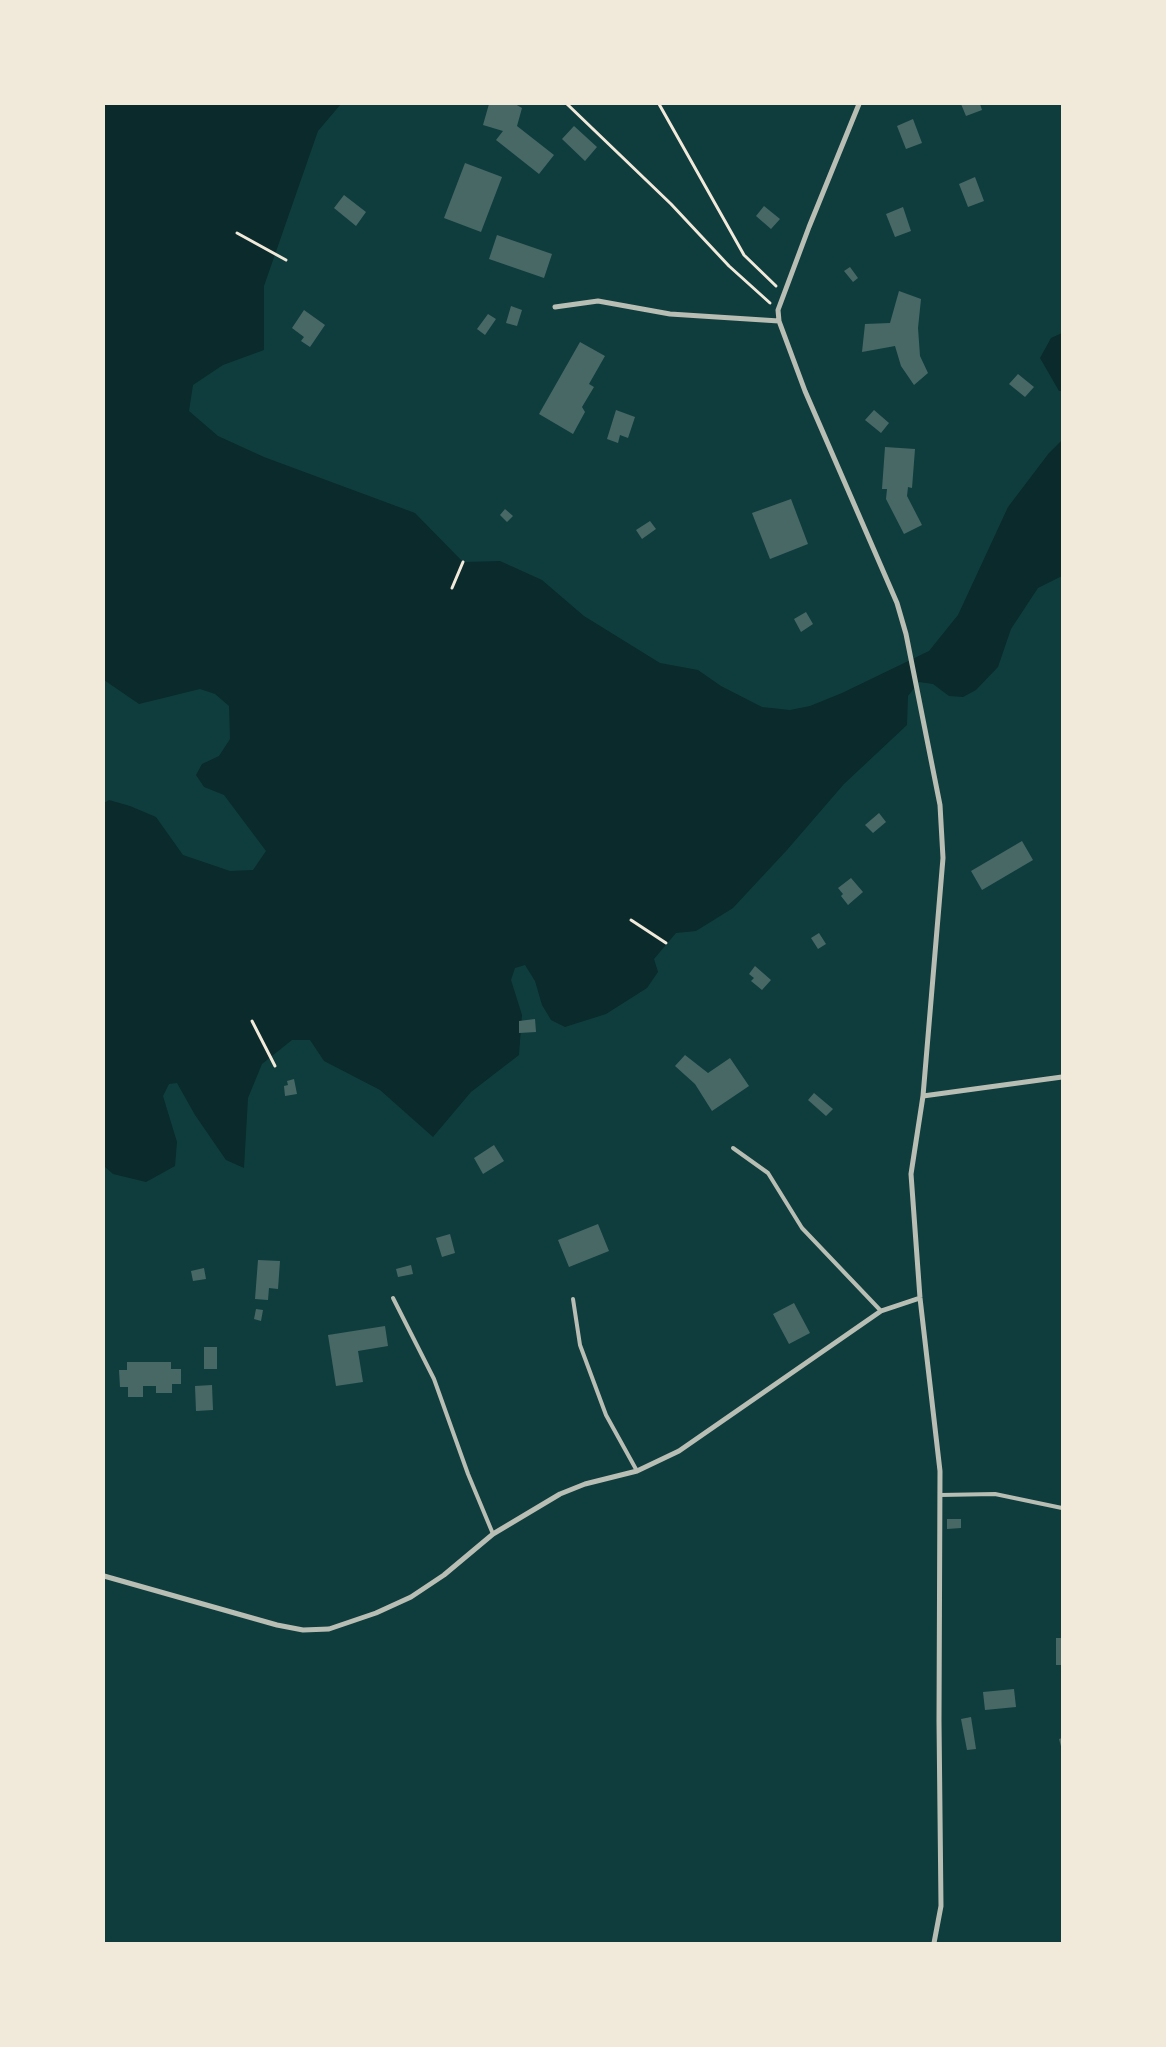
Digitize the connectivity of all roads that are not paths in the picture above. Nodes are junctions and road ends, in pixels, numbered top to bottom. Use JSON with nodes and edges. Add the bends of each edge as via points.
{"nodes":[{"id":1,"x":859,"y":104,"type":"edge"},
{"id":2,"x":556,"y":307,"type":"dead end"},
{"id":3,"x":779,"y":321,"type":"junction"},
{"id":4,"x":1062,"y":1077,"type":"edge"},
{"id":5,"x":923,"y":1096,"type":"junction"},
{"id":6,"x":733,"y":1148,"type":"dead end"},
{"id":7,"x":394,"y":1298,"type":"dead end"},
{"id":8,"x":920,"y":1298,"type":"junction"},
{"id":9,"x":573,"y":1299,"type":"dead end"},
{"id":10,"x":881,"y":1311,"type":"junction"},
{"id":11,"x":637,"y":1471,"type":"junction"},
{"id":12,"x":940,"y":1494,"type":"junction"},
{"id":13,"x":1062,"y":1508,"type":"edge"},
{"id":14,"x":493,"y":1534,"type":"junction"},
{"id":15,"x":104,"y":1576,"type":"edge"},
{"id":16,"x":934,"y":1943,"type":"edge"}],
"edges":[{"from":1,"to":3,"type":"street","via":[[808,227],[778,310]]},
{"from":2,"to":3,"type":"street","via":[[598,301],[670,314]]},
{"from":3,"to":5,"type":"street","via":[[809,400],[896,603],[906,634],[940,805],[943,858]]},
{"from":4,"to":5,"type":"street"},
{"from":5,"to":8,"type":"street","via":[[911,1174]]},
{"from":6,"to":10,"type":"lane","via":[[768,1173],[802,1228]]},
{"from":7,"to":14,"type":"lane","via":[[434,1379]]},
{"from":8,"to":10,"type":"street"},
{"from":8,"to":12,"type":"street"},
{"from":9,"to":11,"type":"lane","via":[[580,1345],[603,1407]]},
{"from":10,"to":11,"type":"street","via":[[680,1451]]},
{"from":11,"to":14,"type":"street","via":[[560,1494]]},
{"from":12,"to":13,"type":"lane","via":[[995,1494]]},
{"from":12,"to":16,"type":"street","via":[[941,1906]]},
{"from":14,"to":15,"type":"street","via":[[444,1575],[411,1597],[376,1613],[329,1628],[303,1630],[277,1625]]}]}
